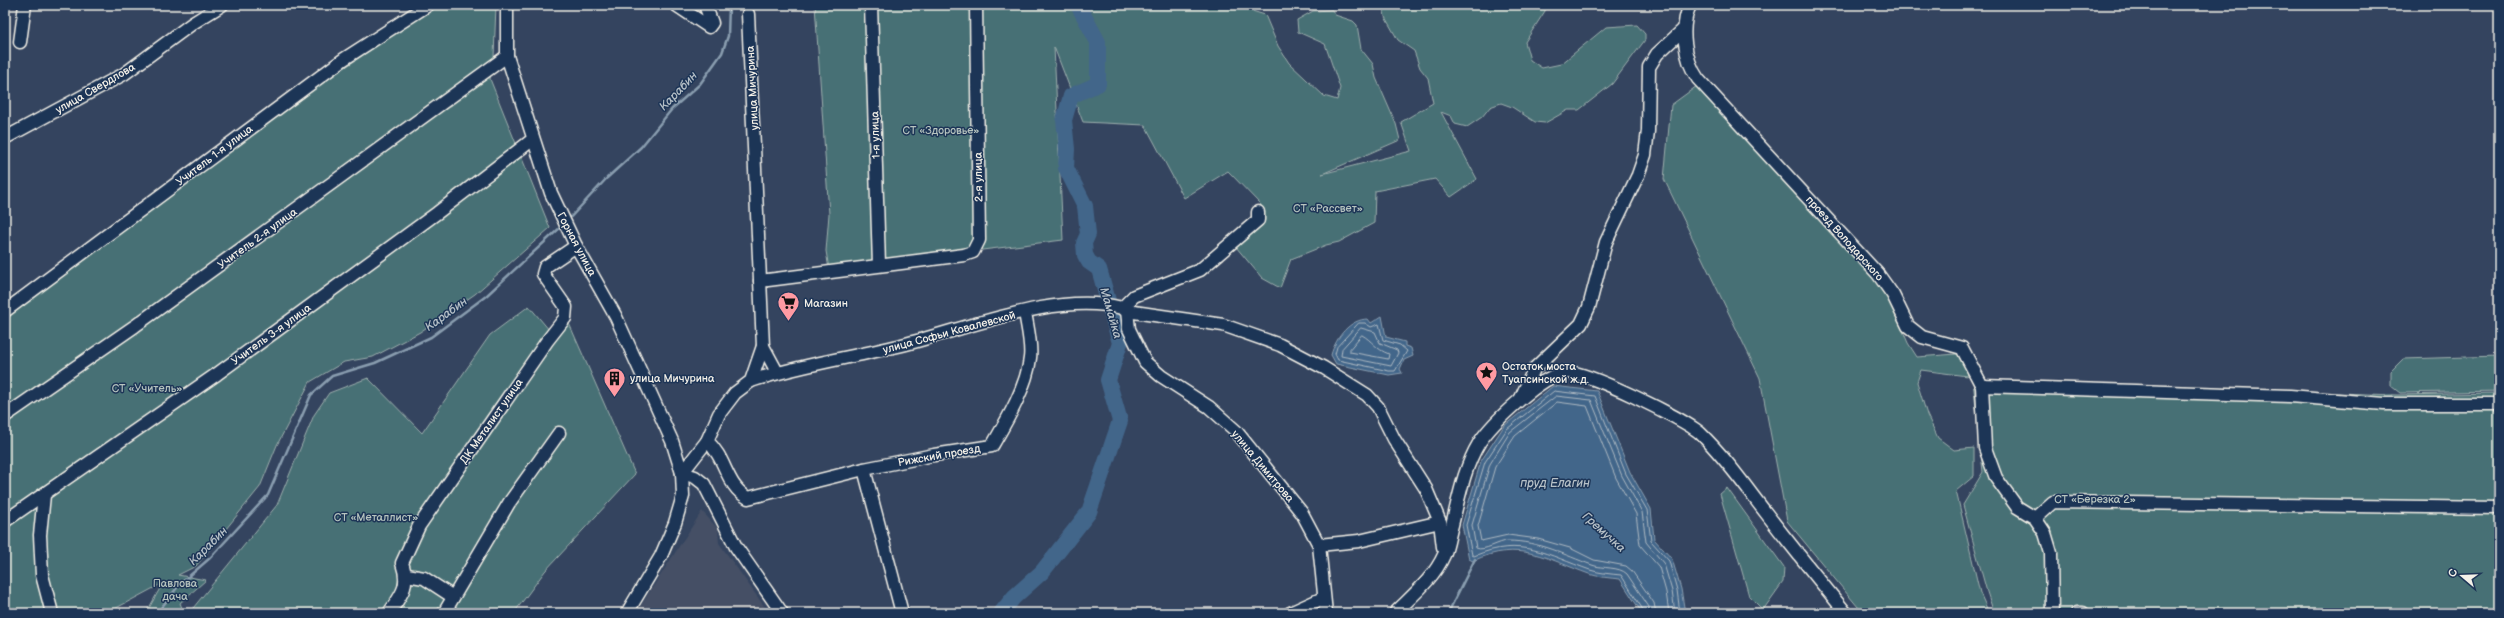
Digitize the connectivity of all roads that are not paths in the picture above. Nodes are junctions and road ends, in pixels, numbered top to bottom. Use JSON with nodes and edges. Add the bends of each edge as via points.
{"nodes":[{"id":1,"x":25,"y":5,"type":"edge"},
{"id":2,"x":222,"y":5,"type":"edge"},
{"id":3,"x":428,"y":5,"type":"edge"},
{"id":4,"x":507,"y":5,"type":"edge"},
{"id":5,"x":676,"y":5,"type":"edge"},
{"id":6,"x":871,"y":5,"type":"edge"},
{"id":7,"x":976,"y":5,"type":"edge"},
{"id":8,"x":1690,"y":5,"type":"edge"},
{"id":9,"x":705,"y":6,"type":"edge"},
{"id":10,"x":748,"y":14,"type":"dead end"},
{"id":11,"x":691,"y":17,"type":"junction"},
{"id":12,"x":1684,"y":29,"type":"junction"},
{"id":13,"x":20,"y":42,"type":"dead end"},
{"id":14,"x":507,"y":56,"type":"junction"},
{"id":15,"x":5,"y":138,"type":"edge"},
{"id":16,"x":532,"y":140,"type":"junction"},
{"id":17,"x":1258,"y":212,"type":"dead end"},
{"id":18,"x":576,"y":246,"type":"junction"},
{"id":19,"x":879,"y":265,"type":"junction"},
{"id":20,"x":760,"y":281,"type":"junction"},
{"id":21,"x":1122,"y":309,"type":"junction"},
{"id":22,"x":5,"y":311,"type":"edge"},
{"id":23,"x":1025,"y":312,"type":"junction"},
{"id":24,"x":763,"y":346,"type":"junction"},
{"id":25,"x":777,"y":372,"type":"junction"},
{"id":26,"x":751,"y":380,"type":"junction"},
{"id":27,"x":1982,"y":386,"type":"junction"},
{"id":28,"x":1520,"y":401,"type":"junction"},
{"id":29,"x":2499,"y":404,"type":"edge"},
{"id":30,"x":5,"y":416,"type":"edge"},
{"id":31,"x":559,"y":433,"type":"dead end"},
{"id":32,"x":707,"y":441,"type":"junction"},
{"id":33,"x":864,"y":469,"type":"junction"},
{"id":34,"x":682,"y":472,"type":"junction"},
{"id":35,"x":44,"y":495,"type":"junction"},
{"id":36,"x":2499,"y":508,"type":"edge"},
{"id":37,"x":2035,"y":518,"type":"junction"},
{"id":38,"x":5,"y":521,"type":"edge"},
{"id":39,"x":1440,"y":522,"type":"junction"},
{"id":40,"x":1319,"y":545,"type":"junction"},
{"id":41,"x":1444,"y":555,"type":"junction"},
{"id":42,"x":407,"y":575,"type":"junction"},
{"id":43,"x":453,"y":597,"type":"junction"},
{"id":44,"x":1323,"y":598,"type":"junction"},
{"id":45,"x":52,"y":613,"type":"edge"},
{"id":46,"x":389,"y":613,"type":"edge"},
{"id":47,"x":444,"y":613,"type":"edge"},
{"id":48,"x":627,"y":613,"type":"edge"},
{"id":49,"x":782,"y":613,"type":"edge"},
{"id":50,"x":902,"y":613,"type":"edge"},
{"id":51,"x":1290,"y":613,"type":"edge"},
{"id":52,"x":1326,"y":613,"type":"edge"},
{"id":53,"x":1395,"y":613,"type":"edge"},
{"id":54,"x":1846,"y":613,"type":"edge"},
{"id":55,"x":2052,"y":613,"type":"edge"},
{"id":56,"x":2076,"y":613,"type":"edge"},
{"id":57,"x":2082,"y":613,"type":"edge"}],
"edges":[{"from":1,"to":13,"type":"street"},
{"from":2,"to":15,"type":"street","name":"улица Свердлова","via":[[124,74]]},
{"from":3,"to":22,"type":"street","name":"Учитель 1-я улица","via":[[344,59]]},
{"from":4,"to":14,"type":"street","name":"Горная улица"},
{"from":5,"to":11,"type":"street"},
{"from":6,"to":19,"type":"street","name":"1-я улица"},
{"from":7,"to":19,"type":"street","name":"2-я улица","via":[[980,240],[973,252]]},
{"from":8,"to":12,"type":"street"},
{"from":9,"to":11,"type":"street"},
{"from":9,"to":11,"type":"street","via":[[712,23],[709,27]]},
{"from":10,"to":20,"type":"street","name":"улица Мичурина"},
{"from":12,"to":27,"type":"street","name":"проезд Володарского","via":[[1689,62],[1698,79],[1878,274],[1893,295],[1908,326],[1922,337],[1962,348]]},
{"from":12,"to":28,"type":"street","via":[[1657,54],[1649,67],[1645,155],[1606,242],[1589,307],[1581,324],[1534,369]]},
{"from":14,"to":16,"type":"street","name":"Горная улица"},
{"from":14,"to":30,"type":"street","name":"Учитель 2-я улица","via":[[135,326]]},
{"from":16,"to":18,"type":"street","name":"Горная улица","via":[[551,193]]},
{"from":16,"to":35,"type":"street","name":"Учитель 3-я улица","via":[[217,374]]},
{"from":17,"to":21,"type":"street","via":[[1258,220],[1200,270],[1134,296]]},
{"from":18,"to":34,"type":"street","name":"Горная улица","via":[[616,317],[672,441]]},
{"from":18,"to":42,"type":"street","name":"ДК Металист улица","via":[[543,270],[566,307],[564,318],[546,340],[419,526],[402,563]]},
{"from":19,"to":20,"type":"street"},
{"from":20,"to":24,"type":"street","name":"улица Мичурина"},
{"from":21,"to":23,"type":"street","name":"улица Софьи Ковалевской","via":[[1094,302],[1077,302]]},
{"from":21,"to":39,"type":"street","name":"улица Софьи Ковалевской","via":[[1223,325],[1280,345],[1367,395],[1378,407],[1394,439],[1426,489]]},
{"from":21,"to":40,"type":"street","name":"улица Димитрова","via":[[1128,329],[1144,362],[1209,408],[1236,431],[1302,513]]},
{"from":23,"to":25,"type":"street","name":"улица Софьи Ковалевской","via":[[898,346]]},
{"from":23,"to":33,"type":"street","name":"Рижский проезд","via":[[1031,358],[1007,421],[992,446]]},
{"from":24,"to":25,"type":"street"},
{"from":24,"to":26,"type":"street","name":"улица Мичурина"},
{"from":25,"to":26,"type":"street","name":"улица Софьи Ковалевской"},
{"from":26,"to":32,"type":"street","via":[[735,393],[719,414]]},
{"from":27,"to":29,"type":"street","via":[[2290,396],[2384,404]]},
{"from":27,"to":37,"type":"street","name":"проезд Володарского","via":[[1986,448],[1996,478],[2017,507]]},
{"from":28,"to":41,"type":"street","via":[[1485,436],[1469,462]]},
{"from":28,"to":54,"type":"street","via":[[1555,374],[1567,372],[1599,381],[1683,422],[1699,433],[1733,470]]},
{"from":31,"to":43,"type":"street","via":[[509,503]]},
{"from":32,"to":33,"type":"street","name":"Рижский проезд","via":[[717,450],[735,489],[748,498]]},
{"from":32,"to":34,"type":"street"},
{"from":33,"to":50,"type":"street"},
{"from":34,"to":48,"type":"street","via":[[683,496],[675,524],[661,556]]},
{"from":34,"to":49,"type":"street","via":[[704,484],[736,547]]},
{"from":35,"to":38,"type":"street","name":"Учитель 3-я улица"},
{"from":35,"to":45,"type":"street","via":[[40,536],[42,575]]},
{"from":36,"to":37,"type":"street","via":[[2053,502]]},
{"from":37,"to":55,"type":"street","name":"проезд Володарского","via":[[2045,533],[2051,553]]},
{"from":39,"to":40,"type":"street","via":[[1359,542]]},
{"from":39,"to":41,"type":"street","name":"улица Софьи Ковалевской"},
{"from":40,"to":44,"type":"street","name":"улица Димитрова"},
{"from":41,"to":53,"type":"street","via":[[1429,579]]},
{"from":42,"to":43,"type":"street","via":[[424,578]]},
{"from":42,"to":46,"type":"street","name":"ДК Металист улица","via":[[404,590]]},
{"from":43,"to":47,"type":"street"},
{"from":44,"to":51,"type":"street"},
{"from":44,"to":52,"type":"street","name":"улица Димитрова"},
{"from":56,"to":57,"type":"street"}]}
